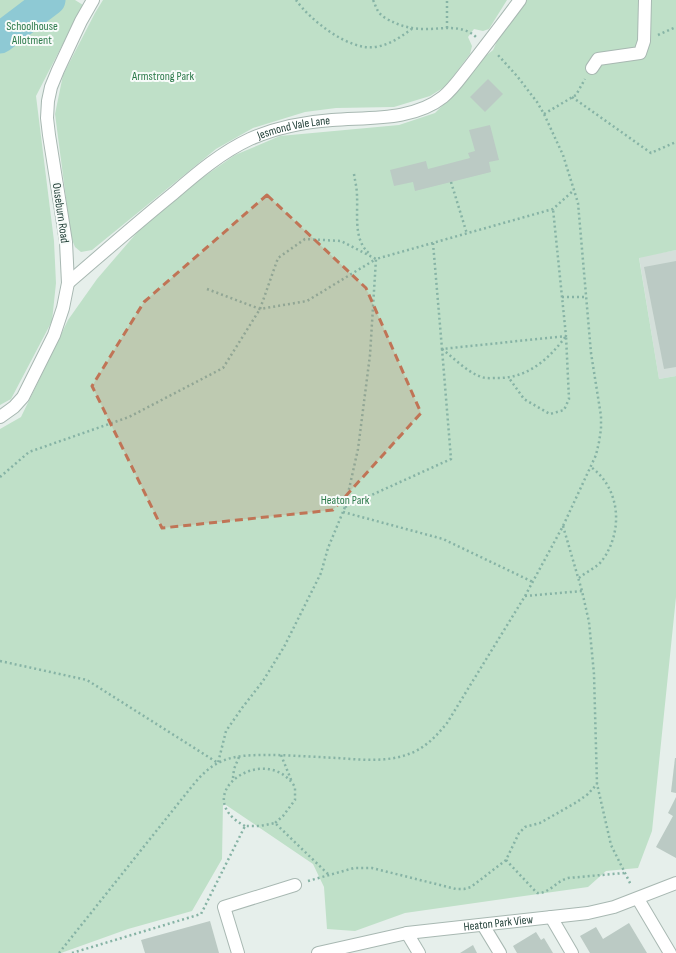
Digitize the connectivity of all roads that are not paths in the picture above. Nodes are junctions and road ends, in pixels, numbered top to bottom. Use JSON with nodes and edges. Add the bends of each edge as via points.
{"nodes":[{"id":1,"x":93,"y":0,"type":"edge"},
{"id":2,"x":520,"y":0,"type":"edge"},
{"id":3,"x":645,"y":0,"type":"edge"},
{"id":4,"x":592,"y":68,"type":"road end"},
{"id":5,"x":68,"y":283,"type":"junction"},
{"id":6,"x":0,"y":417,"type":"edge"},
{"id":7,"x":676,"y":883,"type":"edge"},
{"id":8,"x":295,"y":885,"type":"road end"},
{"id":9,"x":638,"y":899,"type":"junction"},
{"id":10,"x":551,"y":917,"type":"junction"},
{"id":11,"x":483,"y":925,"type":"junction"},
{"id":12,"x":407,"y":933,"type":"junction"},
{"id":13,"x":339,"y":951,"type":"edge"},
{"id":14,"x":238,"y":953,"type":"edge"},
{"id":15,"x":318,"y":953,"type":"edge"},
{"id":16,"x":419,"y":953,"type":"edge"},
{"id":17,"x":500,"y":953,"type":"edge"},
{"id":18,"x":572,"y":953,"type":"edge"},
{"id":19,"x":670,"y":953,"type":"edge"}],
"edges":[{"from":1,"to":5,"type":"street","name":"Ouseburn Road","via":[[80,21],[58,70],[48,101],[47,118],[66,242]]},
{"from":2,"to":5,"type":"street","name":"Jesmond Vale Lane","via":[[450,91],[433,103],[401,114],[379,118],[331,120],[297,125],[250,139],[194,175]]},
{"from":3,"to":4,"type":"street","via":[[644,41],[640,54],[598,59]]},
{"from":5,"to":6,"type":"street","name":"Ouseburn Road","via":[[57,328],[41,362],[23,396],[14,407]]},
{"from":7,"to":9,"type":"street","name":"Heaton Park View"},
{"from":8,"to":14,"type":"street","via":[[224,907]]},
{"from":9,"to":10,"type":"street","name":"Heaton Park View","via":[[614,908]]},
{"from":9,"to":19,"type":"street"},
{"from":10,"to":11,"type":"street","name":"Heaton Park View"},
{"from":10,"to":18,"type":"street"},
{"from":11,"to":12,"type":"street","name":"Heaton Park View"},
{"from":11,"to":17,"type":"street"},
{"from":12,"to":13,"type":"street","name":"Heaton Park View"},
{"from":12,"to":16,"type":"street"},
{"from":13,"to":15,"type":"street","name":"Heaton Park View"}]}
